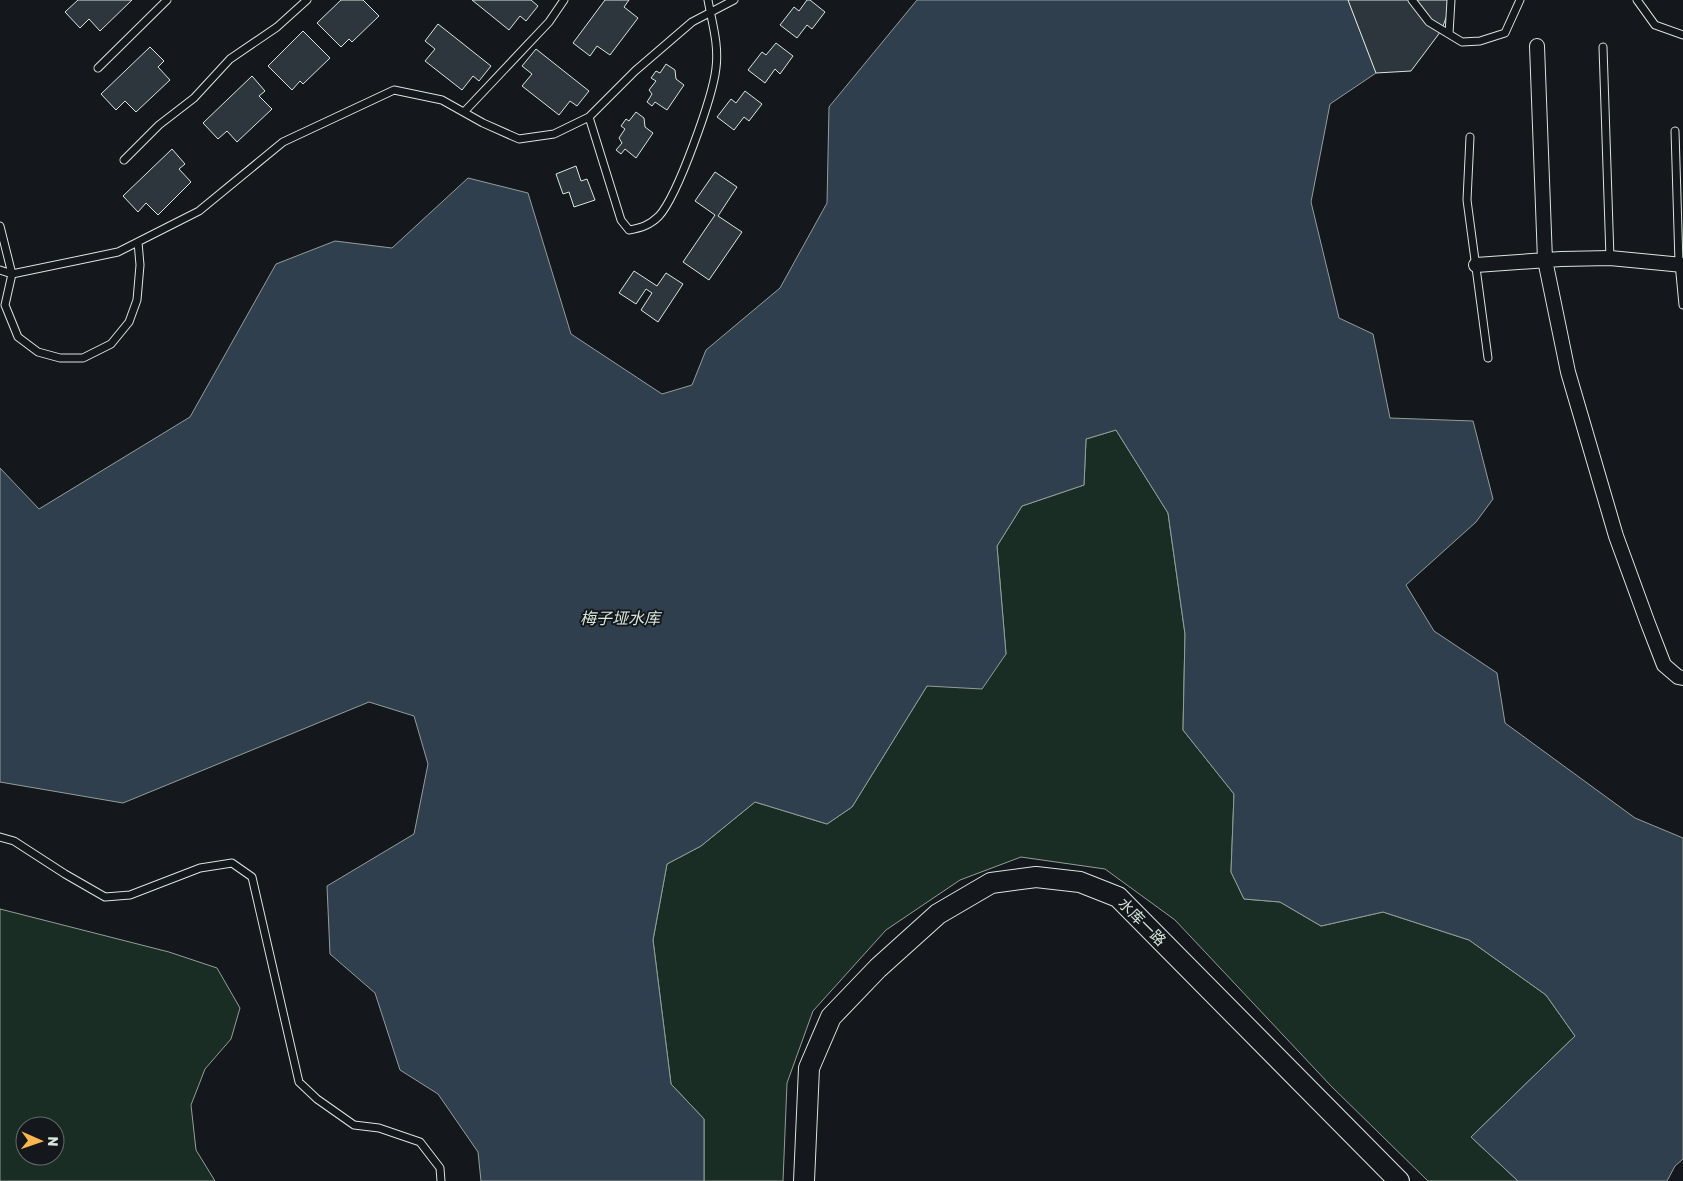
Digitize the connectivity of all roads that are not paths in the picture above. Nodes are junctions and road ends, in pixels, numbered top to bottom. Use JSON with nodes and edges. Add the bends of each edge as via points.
{"nodes":[{"id":1,"x":167,"y":0,"type":"edge"},
{"id":2,"x":307,"y":0,"type":"edge"},
{"id":3,"x":564,"y":0,"type":"edge"},
{"id":4,"x":708,"y":0,"type":"edge"},
{"id":5,"x":734,"y":0,"type":"edge"},
{"id":6,"x":1412,"y":0,"type":"edge"},
{"id":7,"x":1451,"y":0,"type":"edge"},
{"id":8,"x":1520,"y":0,"type":"edge"},
{"id":9,"x":1637,"y":0,"type":"edge"},
{"id":10,"x":710,"y":12,"type":"junction"},
{"id":11,"x":1449,"y":34,"type":"junction"},
{"id":12,"x":1683,"y":35,"type":"edge"},
{"id":13,"x":1537,"y":46,"type":"dead end"},
{"id":14,"x":1603,"y":46,"type":"dead end"},
{"id":15,"x":98,"y":68,"type":"dead end"},
{"id":16,"x":464,"y":112,"type":"junction"},
{"id":17,"x":589,"y":117,"type":"junction"},
{"id":18,"x":1675,"y":131,"type":"dead end"},
{"id":19,"x":1470,"y":137,"type":"dead end"},
{"id":20,"x":124,"y":160,"type":"dead end"},
{"id":21,"x":0,"y":226,"type":"edge"},
{"id":22,"x":138,"y":242,"type":"junction"},
{"id":23,"x":1610,"y":258,"type":"junction"},
{"id":24,"x":1546,"y":260,"type":"junction"},
{"id":25,"x":1681,"y":264,"type":"edge"},
{"id":26,"x":1476,"y":265,"type":"junction"},
{"id":27,"x":0,"y":270,"type":"edge"},
{"id":28,"x":12,"y":274,"type":"junction"},
{"id":29,"x":1683,"y":305,"type":"edge"},
{"id":30,"x":1488,"y":358,"type":"dead end"},
{"id":31,"x":1683,"y":678,"type":"edge"},
{"id":32,"x":0,"y":837,"type":"edge"},
{"id":33,"x":441,"y":1181,"type":"edge"},
{"id":34,"x":804,"y":1181,"type":"edge"},
{"id":35,"x":1399,"y":1181,"type":"edge"}],
"edges":[{"from":1,"to":15,"type":"lane"},
{"from":2,"to":20,"type":"lane","via":[[277,27],[230,59],[194,98],[159,125]]},
{"from":3,"to":16,"type":"lane","via":[[549,22]]},
{"from":4,"to":10,"type":"lane"},
{"from":5,"to":10,"type":"lane"},
{"from":6,"to":11,"type":"lane","via":[[1429,22]]},
{"from":7,"to":11,"type":"lane"},
{"from":8,"to":11,"type":"lane","via":[[1504,33],[1480,41],[1462,42]]},
{"from":9,"to":12,"type":"lane","via":[[1656,25]]},
{"from":10,"to":17,"type":"lane","via":[[692,22],[635,71]]},
{"from":10,"to":17,"type":"lane","via":[[717,44],[716,69],[706,108],[669,201],[659,216],[645,227],[629,230],[621,220]]},
{"from":13,"to":24,"type":"street"},
{"from":14,"to":23,"type":"lane"},
{"from":16,"to":17,"type":"lane","via":[[519,138],[554,134]]},
{"from":16,"to":22,"type":"lane","via":[[442,100],[394,90],[283,142],[199,211]]},
{"from":18,"to":25,"type":"lane"},
{"from":19,"to":26,"type":"lane","via":[[1467,200]]},
{"from":21,"to":28,"type":"lane"},
{"from":22,"to":28,"type":"lane","via":[[118,252]]},
{"from":22,"to":28,"type":"lane","via":[[137,300],[129,322],[111,344],[83,358],[60,358],[38,352],[18,337],[5,305]]},
{"from":23,"to":24,"type":"street"},
{"from":23,"to":25,"type":"street"},
{"from":24,"to":26,"type":"street"},
{"from":24,"to":31,"type":"street","via":[[1568,372],[1616,536],[1664,665]]},
{"from":25,"to":29,"type":"lane"},
{"from":26,"to":30,"type":"lane"},
{"from":27,"to":28,"type":"lane"},
{"from":32,"to":33,"type":"lane","via":[[14,841],[106,897],[130,896],[200,868],[232,863],[252,877],[299,1082],[354,1125],[379,1128],[420,1142],[440,1168]]},
{"from":34,"to":35,"type":"street","name":"水库一路","via":[[809,1068],[831,1017],[878,968],[938,914],[991,883],[1036,878],[1080,882],[1118,897]]}]}
